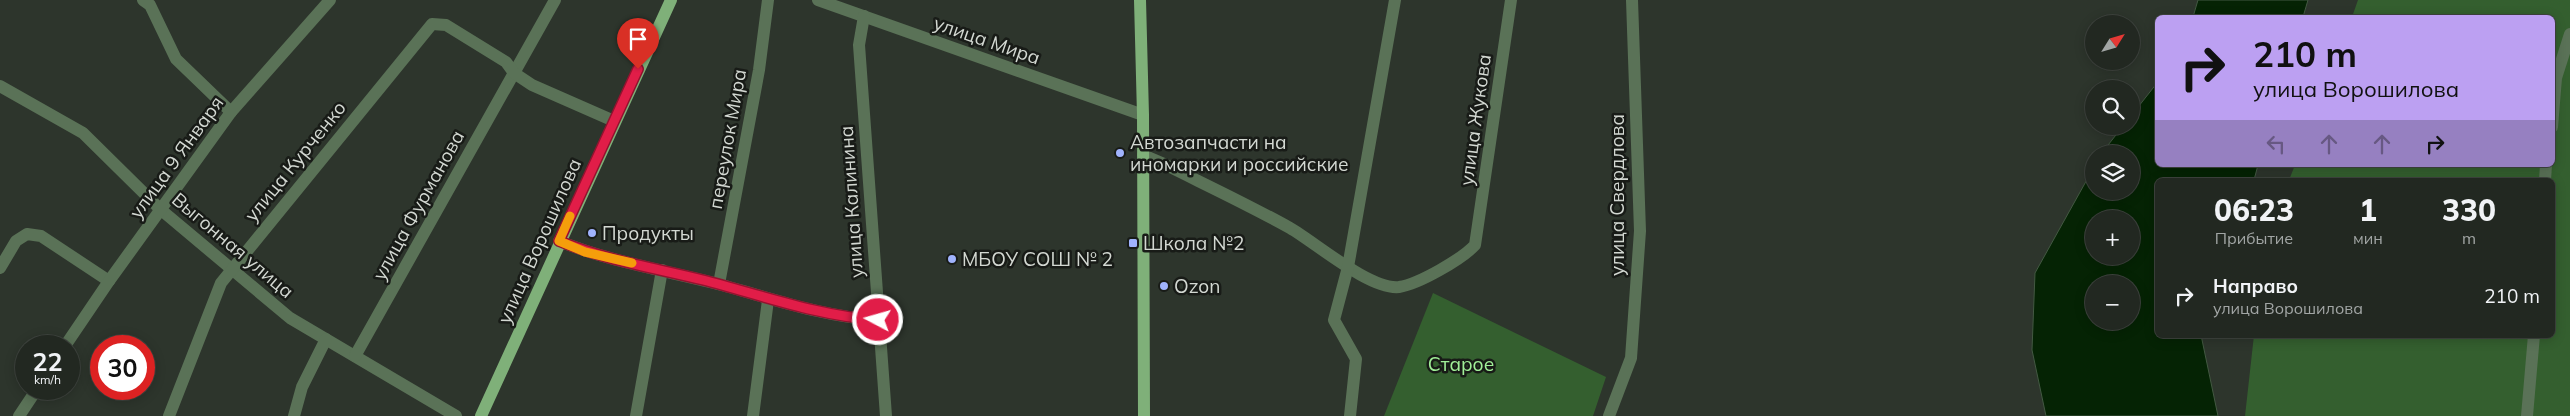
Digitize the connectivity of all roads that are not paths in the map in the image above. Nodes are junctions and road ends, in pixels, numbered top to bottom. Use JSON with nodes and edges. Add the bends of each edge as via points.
{"nodes":[{"id":1,"x":143,"y":0,"type":"edge"},
{"id":2,"x":330,"y":0,"type":"edge"},
{"id":3,"x":555,"y":0,"type":"edge"},
{"id":4,"x":671,"y":0,"type":"edge"},
{"id":5,"x":768,"y":0,"type":"edge"},
{"id":6,"x":818,"y":0,"type":"edge"},
{"id":7,"x":1140,"y":0,"type":"edge"},
{"id":8,"x":1395,"y":0,"type":"edge"},
{"id":9,"x":1511,"y":0,"type":"edge"},
{"id":10,"x":1632,"y":0,"type":"edge"},
{"id":11,"x":864,"y":16,"type":"junction"},
{"id":12,"x":2570,"y":34,"type":"edge"},
{"id":13,"x":514,"y":73,"type":"junction"},
{"id":14,"x":0,"y":86,"type":"edge"},
{"id":15,"x":2555,"y":90,"type":"edge"},
{"id":16,"x":231,"y":112,"type":"junction"},
{"id":17,"x":1143,"y":115,"type":"junction"},
{"id":18,"x":614,"y":121,"type":"junction"},
{"id":19,"x":1143,"y":155,"type":"junction"},
{"id":20,"x":160,"y":210,"type":"junction"},
{"id":21,"x":559,"y":241,"type":"junction"},
{"id":22,"x":232,"y":267,"type":"junction"},
{"id":23,"x":1348,"y":267,"type":"junction"},
{"id":24,"x":0,"y":268,"type":"edge"},
{"id":25,"x":662,"y":270,"type":"junction"},
{"id":26,"x":109,"y":281,"type":"junction"},
{"id":27,"x":719,"y":284,"type":"junction"},
{"id":28,"x":768,"y":300,"type":"junction"},
{"id":29,"x":878,"y":320,"type":"junction"},
{"id":30,"x":72,"y":335,"type":"edge"},
{"id":31,"x":326,"y":338,"type":"junction"},
{"id":32,"x":2534,"y":338,"type":"edge"},
{"id":33,"x":355,"y":356,"type":"junction"},
{"id":34,"x":30,"y":400,"type":"edge"},
{"id":35,"x":19,"y":416,"type":"edge"},
{"id":36,"x":169,"y":416,"type":"edge"},
{"id":37,"x":294,"y":416,"type":"edge"},
{"id":38,"x":456,"y":416,"type":"edge"},
{"id":39,"x":481,"y":416,"type":"edge"},
{"id":40,"x":636,"y":416,"type":"edge"},
{"id":41,"x":753,"y":416,"type":"edge"},
{"id":42,"x":886,"y":416,"type":"edge"},
{"id":43,"x":1144,"y":416,"type":"edge"},
{"id":44,"x":1350,"y":416,"type":"edge"},
{"id":45,"x":1609,"y":416,"type":"edge"},
{"id":46,"x":2527,"y":416,"type":"edge"}],
"edges":[{"from":1,"to":16,"type":"street","via":[[150,5],[176,60]]},
{"from":2,"to":16,"type":"street","name":"улица 9 Января"},
{"from":3,"to":13,"type":"street","name":"улица Фурманова"},
{"from":4,"to":18,"type":"main road","name":"улица Ворошилова"},
{"from":5,"to":27,"type":"street","name":"переулок Мира","via":[[759,70]]},
{"from":6,"to":11,"type":"street","name":"улица Мира"},
{"from":7,"to":17,"type":"main road"},
{"from":8,"to":23,"type":"street"},
{"from":9,"to":23,"type":"street","name":"улица Жукова","via":[[1475,245],[1465,256],[1432,274],[1400,286],[1382,284]]},
{"from":10,"to":45,"type":"street","name":"улица Свердлова","via":[[1640,232],[1631,358]]},
{"from":11,"to":17,"type":"street","name":"улица Мира"},
{"from":11,"to":29,"type":"street","name":"улица Калинина","via":[[859,45]]},
{"from":12,"to":15,"type":"street"},
{"from":13,"to":18,"type":"street","via":[[532,85]]},
{"from":13,"to":22,"type":"street","name":"улица Курченко","via":[[506,62],[446,25],[432,24]]},
{"from":13,"to":33,"type":"street","name":"улица Фурманова"},
{"from":14,"to":20,"type":"street","name":"Выгонная улица","via":[[84,133]]},
{"from":16,"to":20,"type":"street","name":"улица 9 Января"},
{"from":17,"to":19,"type":"main road"},
{"from":18,"to":21,"type":"main road","name":"улица Ворошилова"},
{"from":19,"to":23,"type":"street","via":[[1290,229]]},
{"from":19,"to":43,"type":"main road"},
{"from":20,"to":22,"type":"street","name":"Выгонная улица"},
{"from":20,"to":26,"type":"street","name":"улица 9 Января"},
{"from":21,"to":25,"type":"street","via":[[585,252]]},
{"from":21,"to":39,"type":"main road","name":"улица Ворошилова"},
{"from":22,"to":31,"type":"street","name":"Выгонная улица","via":[[290,318]]},
{"from":22,"to":36,"type":"street","name":"улица Курченко","via":[[221,283]]},
{"from":23,"to":44,"type":"street","via":[[1334,320],[1356,359]]},
{"from":24,"to":26,"type":"street","via":[[16,242],[28,234],[41,236]]},
{"from":25,"to":27,"type":"street"},
{"from":25,"to":40,"type":"street"},
{"from":26,"to":30,"type":"street","name":"улица 9 Января"},
{"from":27,"to":28,"type":"street"},
{"from":28,"to":29,"type":"street"},
{"from":28,"to":41,"type":"street"},
{"from":29,"to":42,"type":"street","name":"улица Калинина"},
{"from":31,"to":33,"type":"street","name":"Выгонная улица"},
{"from":31,"to":37,"type":"street","via":[[302,387]]},
{"from":32,"to":46,"type":"street"},
{"from":33,"to":38,"type":"street","name":"Выгонная улица"},
{"from":34,"to":35,"type":"street"}]}
